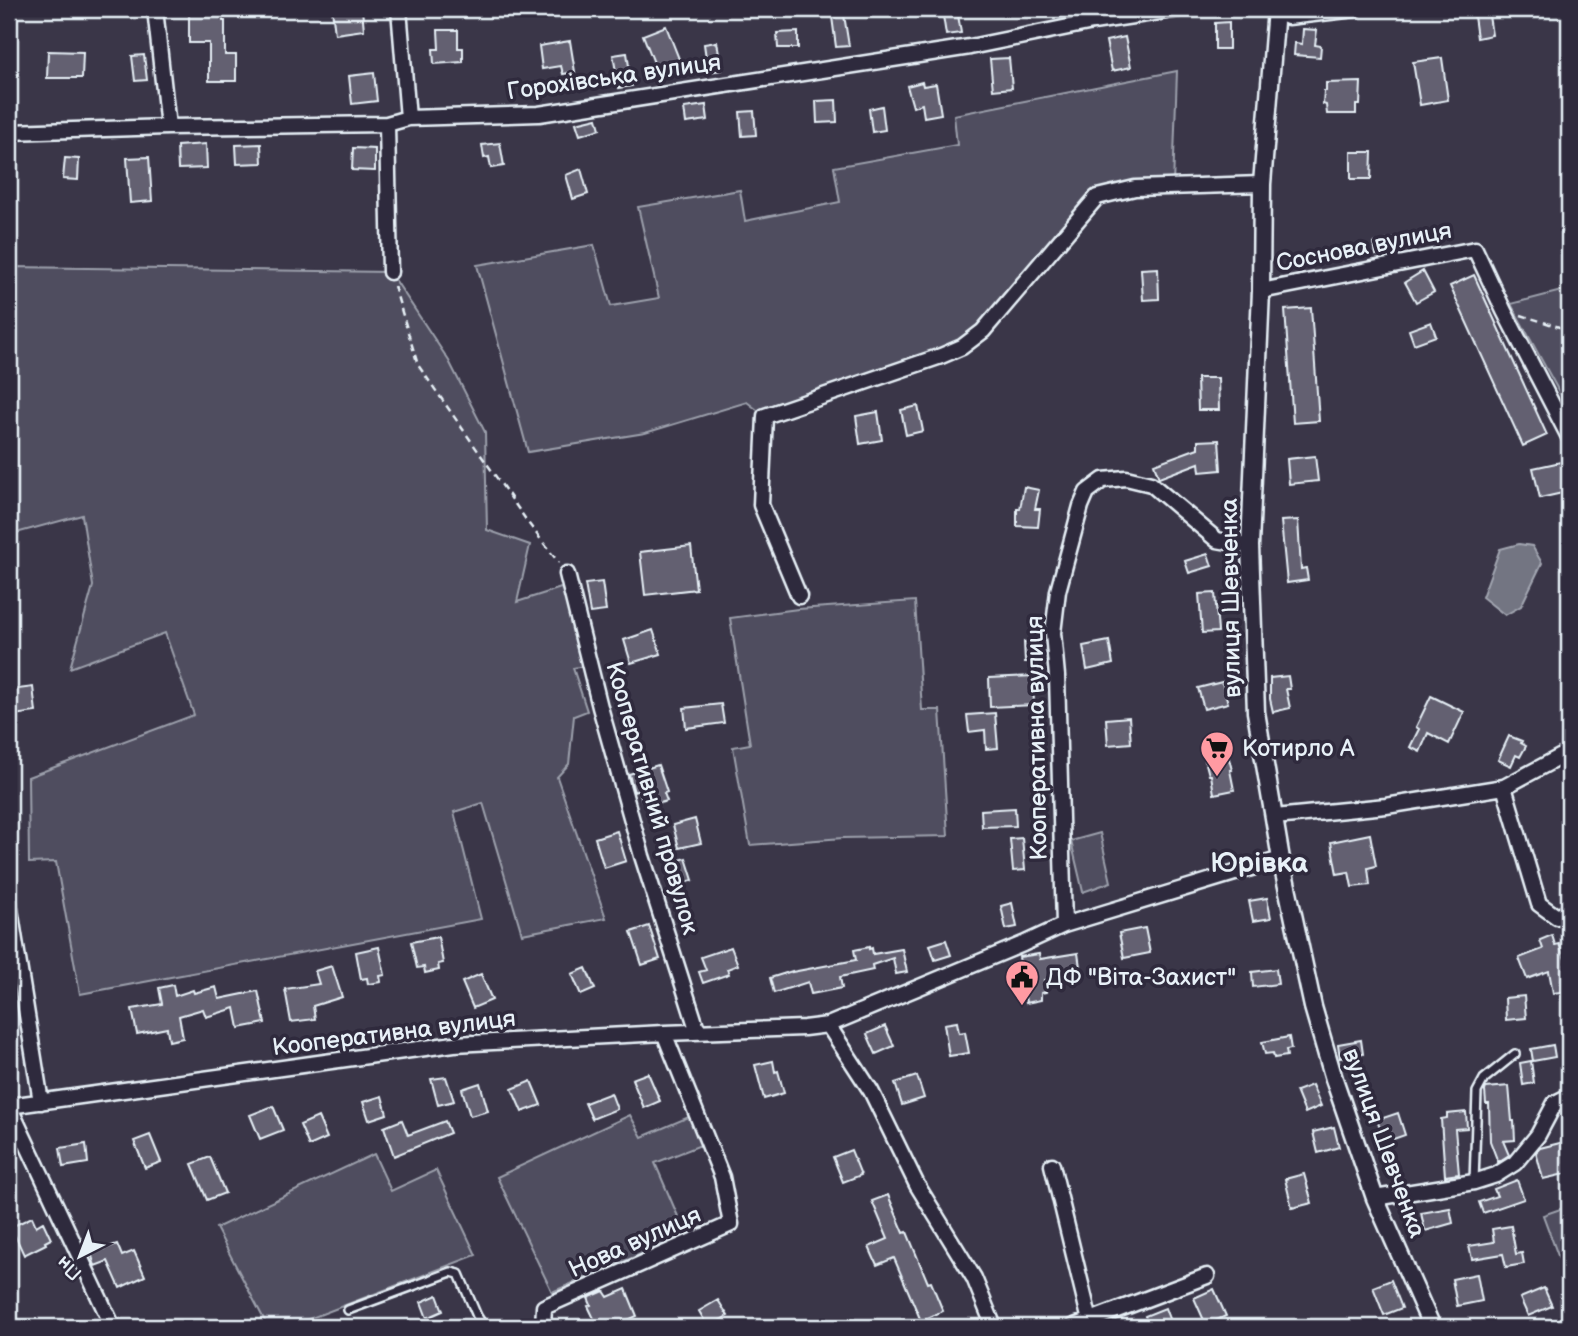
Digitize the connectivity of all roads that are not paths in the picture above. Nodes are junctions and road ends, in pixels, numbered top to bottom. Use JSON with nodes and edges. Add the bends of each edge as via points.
{"nodes":[{"id":1,"x":155,"y":9,"type":"edge"},
{"id":2,"x":399,"y":9,"type":"edge"},
{"id":3,"x":1178,"y":9,"type":"edge"},
{"id":4,"x":1355,"y":9,"type":"edge"},
{"id":5,"x":1273,"y":10,"type":"edge"},
{"id":6,"x":408,"y":118,"type":"junction"},
{"id":7,"x":387,"y":124,"type":"junction"},
{"id":8,"x":168,"y":127,"type":"junction"},
{"id":9,"x":9,"y":132,"type":"edge"},
{"id":10,"x":1262,"y":184,"type":"junction"},
{"id":11,"x":390,"y":272,"type":"road end"},
{"id":12,"x":1261,"y":291,"type":"junction"},
{"id":13,"x":1569,"y":437,"type":"edge"},
{"id":14,"x":1250,"y":546,"type":"junction"},
{"id":15,"x":567,"y":574,"type":"road end"},
{"id":16,"x":799,"y":596,"type":"dead end"},
{"id":17,"x":1569,"y":752,"type":"edge"},
{"id":18,"x":1504,"y":786,"type":"junction"},
{"id":19,"x":1275,"y":817,"type":"junction"},
{"id":20,"x":1280,"y":859,"type":"junction"},
{"id":21,"x":9,"y":902,"type":"edge"},
{"id":22,"x":1569,"y":911,"type":"edge"},
{"id":23,"x":1064,"y":925,"type":"junction"},
{"id":24,"x":828,"y":1025,"type":"junction"},
{"id":25,"x":698,"y":1032,"type":"junction"},
{"id":26,"x":664,"y":1033,"type":"junction"},
{"id":27,"x":1515,"y":1054,"type":"dead end"},
{"id":28,"x":1569,"y":1096,"type":"edge"},
{"id":29,"x":41,"y":1102,"type":"junction"},
{"id":30,"x":9,"y":1106,"type":"edge"},
{"id":31,"x":1052,"y":1165,"type":"dead end"},
{"id":32,"x":1474,"y":1182,"type":"junction"},
{"id":33,"x":1375,"y":1198,"type":"junction"},
{"id":34,"x":1206,"y":1276,"type":"dead end"},
{"id":35,"x":348,"y":1310,"type":"dead end"},
{"id":36,"x":1090,"y":1321,"type":"junction"},
{"id":37,"x":113,"y":1327,"type":"edge"},
{"id":38,"x":484,"y":1327,"type":"edge"},
{"id":39,"x":543,"y":1327,"type":"edge"},
{"id":40,"x":994,"y":1327,"type":"edge"},
{"id":41,"x":1072,"y":1327,"type":"edge"},
{"id":42,"x":1433,"y":1327,"type":"edge"}],
"edges":[{"from":1,"to":8,"type":"street"},
{"from":2,"to":6,"type":"street"},
{"from":3,"to":6,"type":"street","name":"Горохівська вулиця","via":[[970,47],[539,114]]},
{"from":4,"to":5,"type":"street","via":[[1288,17]]},
{"from":5,"to":10,"type":"street","name":"вулиця Шевченка"},
{"from":6,"to":7,"type":"street","name":"Горохівська вулиця"},
{"from":7,"to":8,"type":"street","name":"Горохівська вулиця"},
{"from":7,"to":11,"type":"street"},
{"from":8,"to":9,"type":"street","name":"Горохівська вулиця"},
{"from":10,"to":12,"type":"street","name":"вулиця Шевченка"},
{"from":10,"to":16,"type":"street","via":[[1135,188],[1097,197],[983,331],[962,347],[765,416],[761,505]]},
{"from":12,"to":13,"type":"street","name":"Соснова вулиця","via":[[1475,249]]},
{"from":12,"to":14,"type":"street","name":"вулиця Шевченка"},
{"from":14,"to":19,"type":"street","name":"вулиця Шевченка","via":[[1256,712]]},
{"from":14,"to":23,"type":"street","name":"Кооперативна вулиця","via":[[1217,540],[1151,484],[1126,478],[1103,480],[1087,492],[1058,592],[1053,633]]},
{"from":15,"to":25,"type":"street","name":"Кооперативний провулок","via":[[642,856]]},
{"from":17,"to":18,"type":"street"},
{"from":18,"to":19,"type":"street","via":[[1386,806]]},
{"from":18,"to":22,"type":"street","via":[[1538,904],[1557,917]]},
{"from":19,"to":20,"type":"street","name":"вулиця Шевченка"},
{"from":20,"to":23,"type":"street","name":"Кооперативна вулиця"},
{"from":20,"to":33,"type":"street","name":"вулиця Шевченка","via":[[1313,1007]]},
{"from":21,"to":29,"type":"street"},
{"from":23,"to":24,"type":"street","name":"Кооперативна вулиця"},
{"from":24,"to":25,"type":"street","name":"Кооперативна вулиця"},
{"from":24,"to":40,"type":"street","via":[[872,1091],[917,1185],[974,1278]]},
{"from":25,"to":26,"type":"street","name":"Кооперативна вулиця"},
{"from":26,"to":29,"type":"street","name":"Кооперативна вулиця","via":[[454,1044]]},
{"from":26,"to":39,"type":"street","name":"Нова вулиця","via":[[722,1177],[731,1224],[544,1307]]},
{"from":27,"to":32,"type":"lane","via":[[1484,1079],[1477,1092]]},
{"from":28,"to":32,"type":"street","via":[[1555,1103],[1538,1135],[1515,1163]]},
{"from":29,"to":30,"type":"street","name":"Кооперативна вулиця"},
{"from":30,"to":37,"type":"street"},
{"from":31,"to":36,"type":"street"},
{"from":32,"to":33,"type":"street"},
{"from":33,"to":42,"type":"street","name":"вулиця Шевченка"},
{"from":34,"to":36,"type":"street"},
{"from":35,"to":38,"type":"lane","via":[[451,1272],[459,1274]]},
{"from":36,"to":41,"type":"street"}]}
